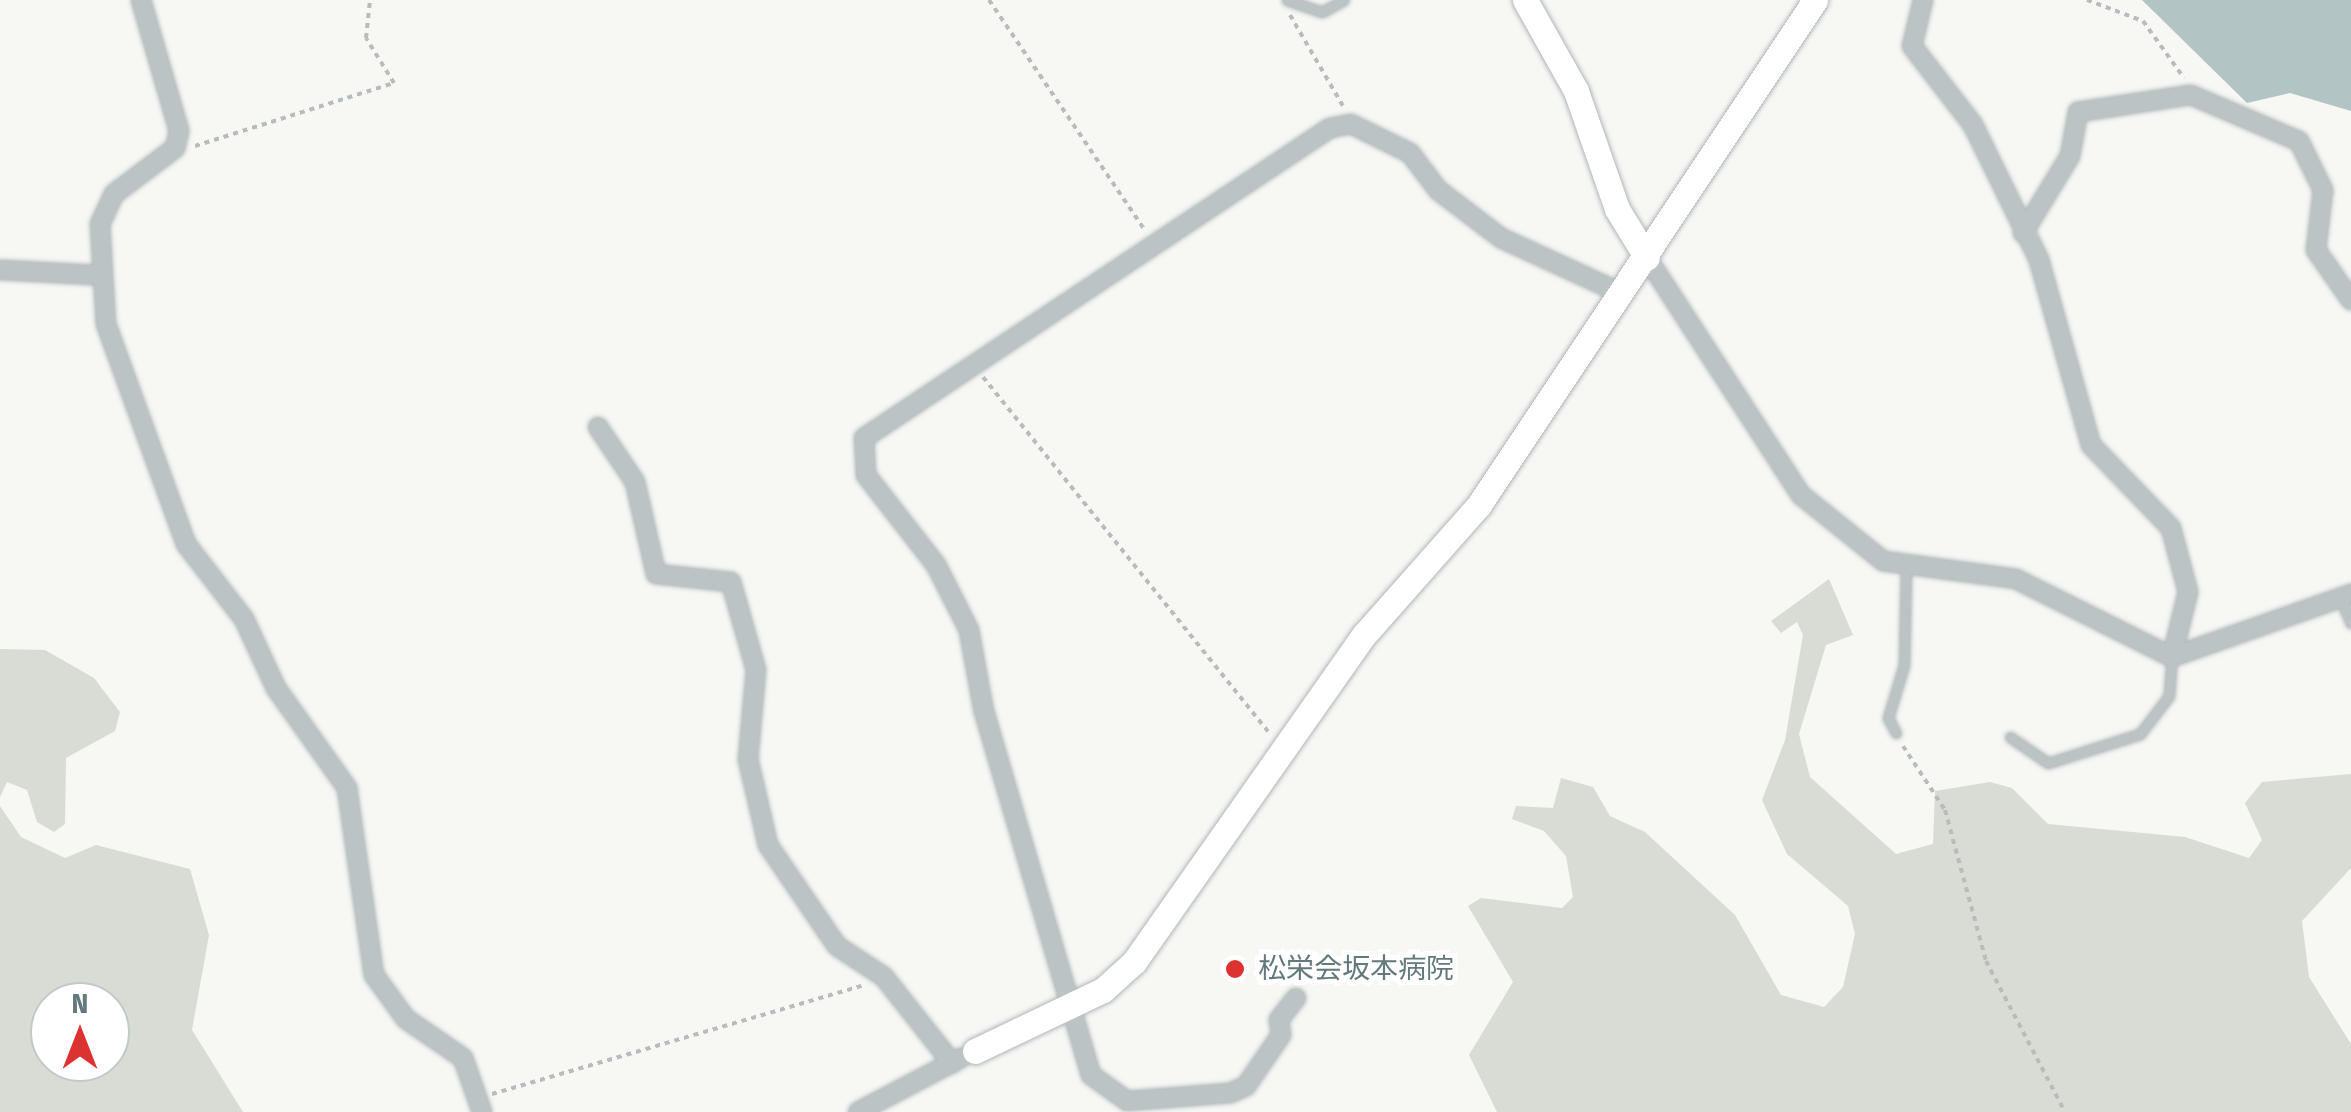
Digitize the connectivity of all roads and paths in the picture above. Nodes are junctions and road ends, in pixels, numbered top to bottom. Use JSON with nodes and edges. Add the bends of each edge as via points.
{"nodes":[{"id":1,"x":141,"y":0,"type":"edge"},
{"id":2,"x":370,"y":0,"type":"edge"},
{"id":3,"x":988,"y":0,"type":"edge"},
{"id":4,"x":1285,"y":0,"type":"edge"},
{"id":5,"x":1344,"y":0,"type":"edge"},
{"id":6,"x":1525,"y":0,"type":"edge"},
{"id":7,"x":1815,"y":0,"type":"edge"},
{"id":8,"x":1922,"y":0,"type":"edge"},
{"id":9,"x":2087,"y":0,"type":"edge"},
{"id":10,"x":2191,"y":95,"type":"junction"},
{"id":11,"x":1351,"y":124,"type":"junction"},
{"id":12,"x":175,"y":148,"type":"junction"},
{"id":13,"x":2024,"y":233,"type":"junction"},
{"id":14,"x":1154,"y":244,"type":"junction"},
{"id":15,"x":1647,"y":258,"type":"junction"},
{"id":16,"x":0,"y":270,"type":"edge"},
{"id":17,"x":98,"y":275,"type":"junction"},
{"id":18,"x":1623,"y":294,"type":"junction"},
{"id":19,"x":2351,"y":300,"type":"edge"},
{"id":20,"x":973,"y":366,"type":"junction"},
{"id":21,"x":598,"y":427,"type":"dead end"},
{"id":22,"x":1906,"y":568,"type":"junction"},
{"id":23,"x":2346,"y":597,"type":"edge"},
{"id":24,"x":2351,"y":623,"type":"edge"},
{"id":25,"x":2172,"y":656,"type":"junction"},
{"id":26,"x":1896,"y":734,"type":"joint"},
{"id":27,"x":2010,"y":737,"type":"dead end"},
{"id":28,"x":1287,"y":746,"type":"junction"},
{"id":29,"x":884,"y":977,"type":"junction"},
{"id":30,"x":1296,"y":998,"type":"dead end"},
{"id":31,"x":1070,"y":1007,"type":"junction"},
{"id":32,"x":975,"y":1051,"type":"joint"},
{"id":33,"x":952,"y":1063,"type":"junction"},
{"id":34,"x":482,"y":1104,"type":"edge"},
{"id":35,"x":1128,"y":1107,"type":"edge"},
{"id":36,"x":858,"y":1112,"type":"edge"},
{"id":37,"x":2066,"y":1112,"type":"edge"}],
"edges":[{"from":1,"to":12,"type":"street","via":[[180,115]]},
{"from":2,"to":12,"type":"path","via":[[366,38],[394,83]]},
{"from":3,"to":14,"type":"path"},
{"from":4,"to":5,"type":"lane","via":[[1322,12]]},
{"from":4,"to":11,"type":"path"},
{"from":6,"to":15,"type":"street","via":[[1576,90],[1617,209]]},
{"from":7,"to":15,"type":"street"},
{"from":8,"to":13,"type":"street","via":[[1912,46],[1973,124]]},
{"from":9,"to":10,"type":"path","via":[[2143,21]]},
{"from":10,"to":13,"type":"street","via":[[2078,112],[2070,156]]},
{"from":10,"to":19,"type":"street","via":[[2299,141],[2323,190],[2316,250]]},
{"from":11,"to":14,"type":"street","via":[[1330,128]]},
{"from":11,"to":18,"type":"street","via":[[1410,153],[1438,190],[1502,238]]},
{"from":12,"to":17,"type":"street","via":[[114,194],[100,224]]},
{"from":13,"to":25,"type":"street","via":[[2053,300],[2090,445],[2171,528],[2188,592]]},
{"from":14,"to":20,"type":"street"},
{"from":15,"to":18,"type":"street"},
{"from":15,"to":22,"type":"street","via":[[1820,519],[1859,549]]},
{"from":16,"to":17,"type":"street"},
{"from":17,"to":34,"type":"street","via":[[106,324],[186,544],[244,620],[276,688],[347,788],[356,899],[374,975],[406,1019],[463,1058]]},
{"from":18,"to":28,"type":"street","via":[[1479,504],[1364,635]]},
{"from":20,"to":28,"type":"path"},
{"from":20,"to":31,"type":"street","via":[[864,438],[860,455],[969,630],[984,712]]},
{"from":21,"to":29,"type":"street","via":[[635,482],[656,574],[731,582],[756,670],[748,759],[768,845],[837,946]]},
{"from":22,"to":25,"type":"street","via":[[2016,578]]},
{"from":22,"to":26,"type":"lane","via":[[1904,665],[1888,718]]},
{"from":23,"to":24,"type":"lane"},
{"from":23,"to":25,"type":"street"},
{"from":25,"to":27,"type":"lane","via":[[2169,696],[2140,734],[2048,763]]},
{"from":26,"to":37,"type":"path","via":[[1945,810],[1986,961]]},
{"from":28,"to":31,"type":"street","via":[[1134,962]]},
{"from":29,"to":33,"type":"street"},
{"from":29,"to":34,"type":"path"},
{"from":30,"to":35,"type":"street","via":[[1246,1086]]},
{"from":31,"to":32,"type":"street"},
{"from":31,"to":35,"type":"street","via":[[1091,1075]]},
{"from":32,"to":33,"type":"street"},
{"from":33,"to":36,"type":"street"}]}
